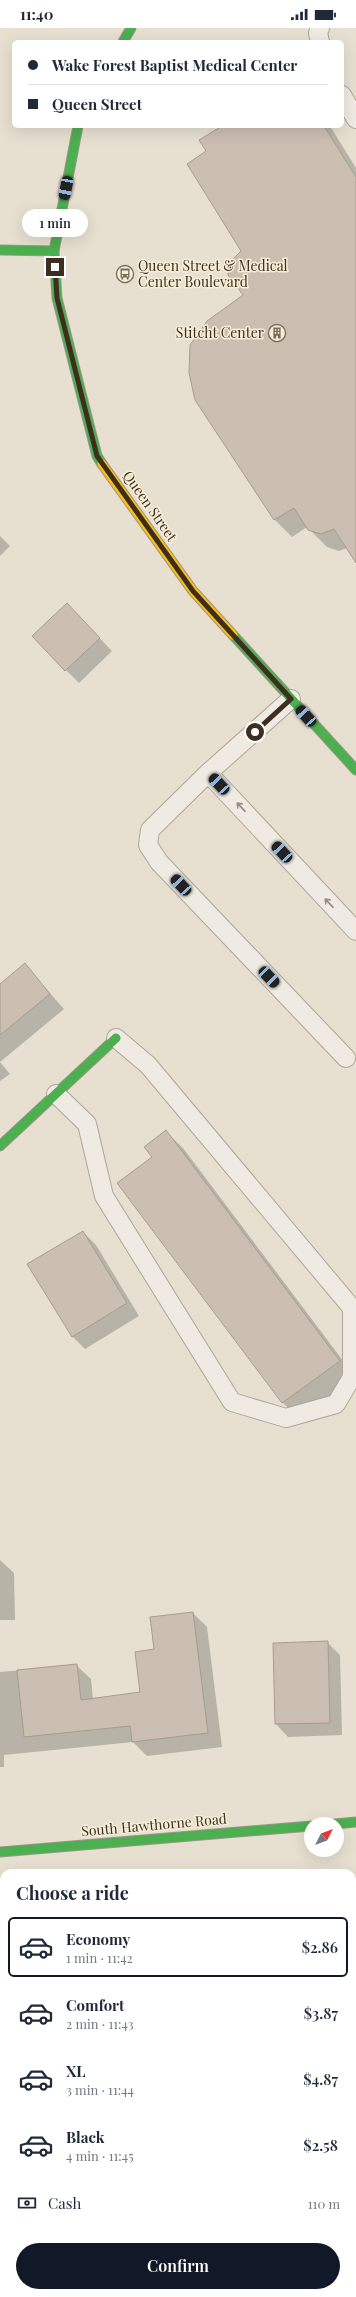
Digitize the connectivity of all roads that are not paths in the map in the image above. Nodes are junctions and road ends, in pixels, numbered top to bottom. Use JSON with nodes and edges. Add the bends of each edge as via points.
{"nodes":[{"id":1,"x":131,"y":28,"type":"edge"},
{"id":2,"x":320,"y":28,"type":"edge"},
{"id":3,"x":124,"y":40,"type":"edge"},
{"id":4,"x":320,"y":40,"type":"edge"},
{"id":5,"x":344,"y":98,"type":"edge"},
{"id":6,"x":356,"y":119,"type":"edge"},
{"id":7,"x":78,"y":128,"type":"edge"},
{"id":8,"x":0,"y":250,"type":"edge"},
{"id":9,"x":54,"y":251,"type":"junction"},
{"id":10,"x":291,"y":699,"type":"junction"},
{"id":11,"x":356,"y":770,"type":"edge"},
{"id":12,"x":208,"y":772,"type":"junction"},
{"id":13,"x":356,"y":931,"type":"edge"},
{"id":14,"x":116,"y":1038,"type":"joint"},
{"id":15,"x":346,"y":1058,"type":"dead end"},
{"id":16,"x":56,"y":1094,"type":"junction"},
{"id":17,"x":0,"y":1146,"type":"edge"},
{"id":18,"x":356,"y":1822,"type":"edge"},
{"id":19,"x":344,"y":1823,"type":"edge"},
{"id":20,"x":304,"y":1827,"type":"edge"},
{"id":21,"x":0,"y":1852,"type":"edge"}],
"edges":[{"from":1,"to":3,"type":"street"},
{"from":2,"to":4,"type":"lane"},
{"from":5,"to":6,"type":"lane"},
{"from":7,"to":9,"type":"street","name":"Queen Street"},
{"from":8,"to":9,"type":"street"},
{"from":9,"to":10,"type":"street","name":"Queen Street","via":[[57,298],[97,456],[193,591]]},
{"from":10,"to":11,"type":"street","name":"Queen Street"},
{"from":10,"to":12,"type":"lane"},
{"from":13,"to":12,"type":"lane","one_way":true},
{"from":12,"to":15,"type":"lane","via":[[150,830],[148,845],[159,862]]},
{"from":14,"to":16,"type":"street"},
{"from":14,"to":16,"type":"lane","via":[[148,1066],[352,1308],[352,1377],[336,1404],[286,1418],[232,1402],[104,1196],[87,1124]]},
{"from":16,"to":17,"type":"street"},
{"from":18,"to":19,"type":"street"},
{"from":20,"to":21,"type":"street","name":"South Hawthorne Road"}]}
